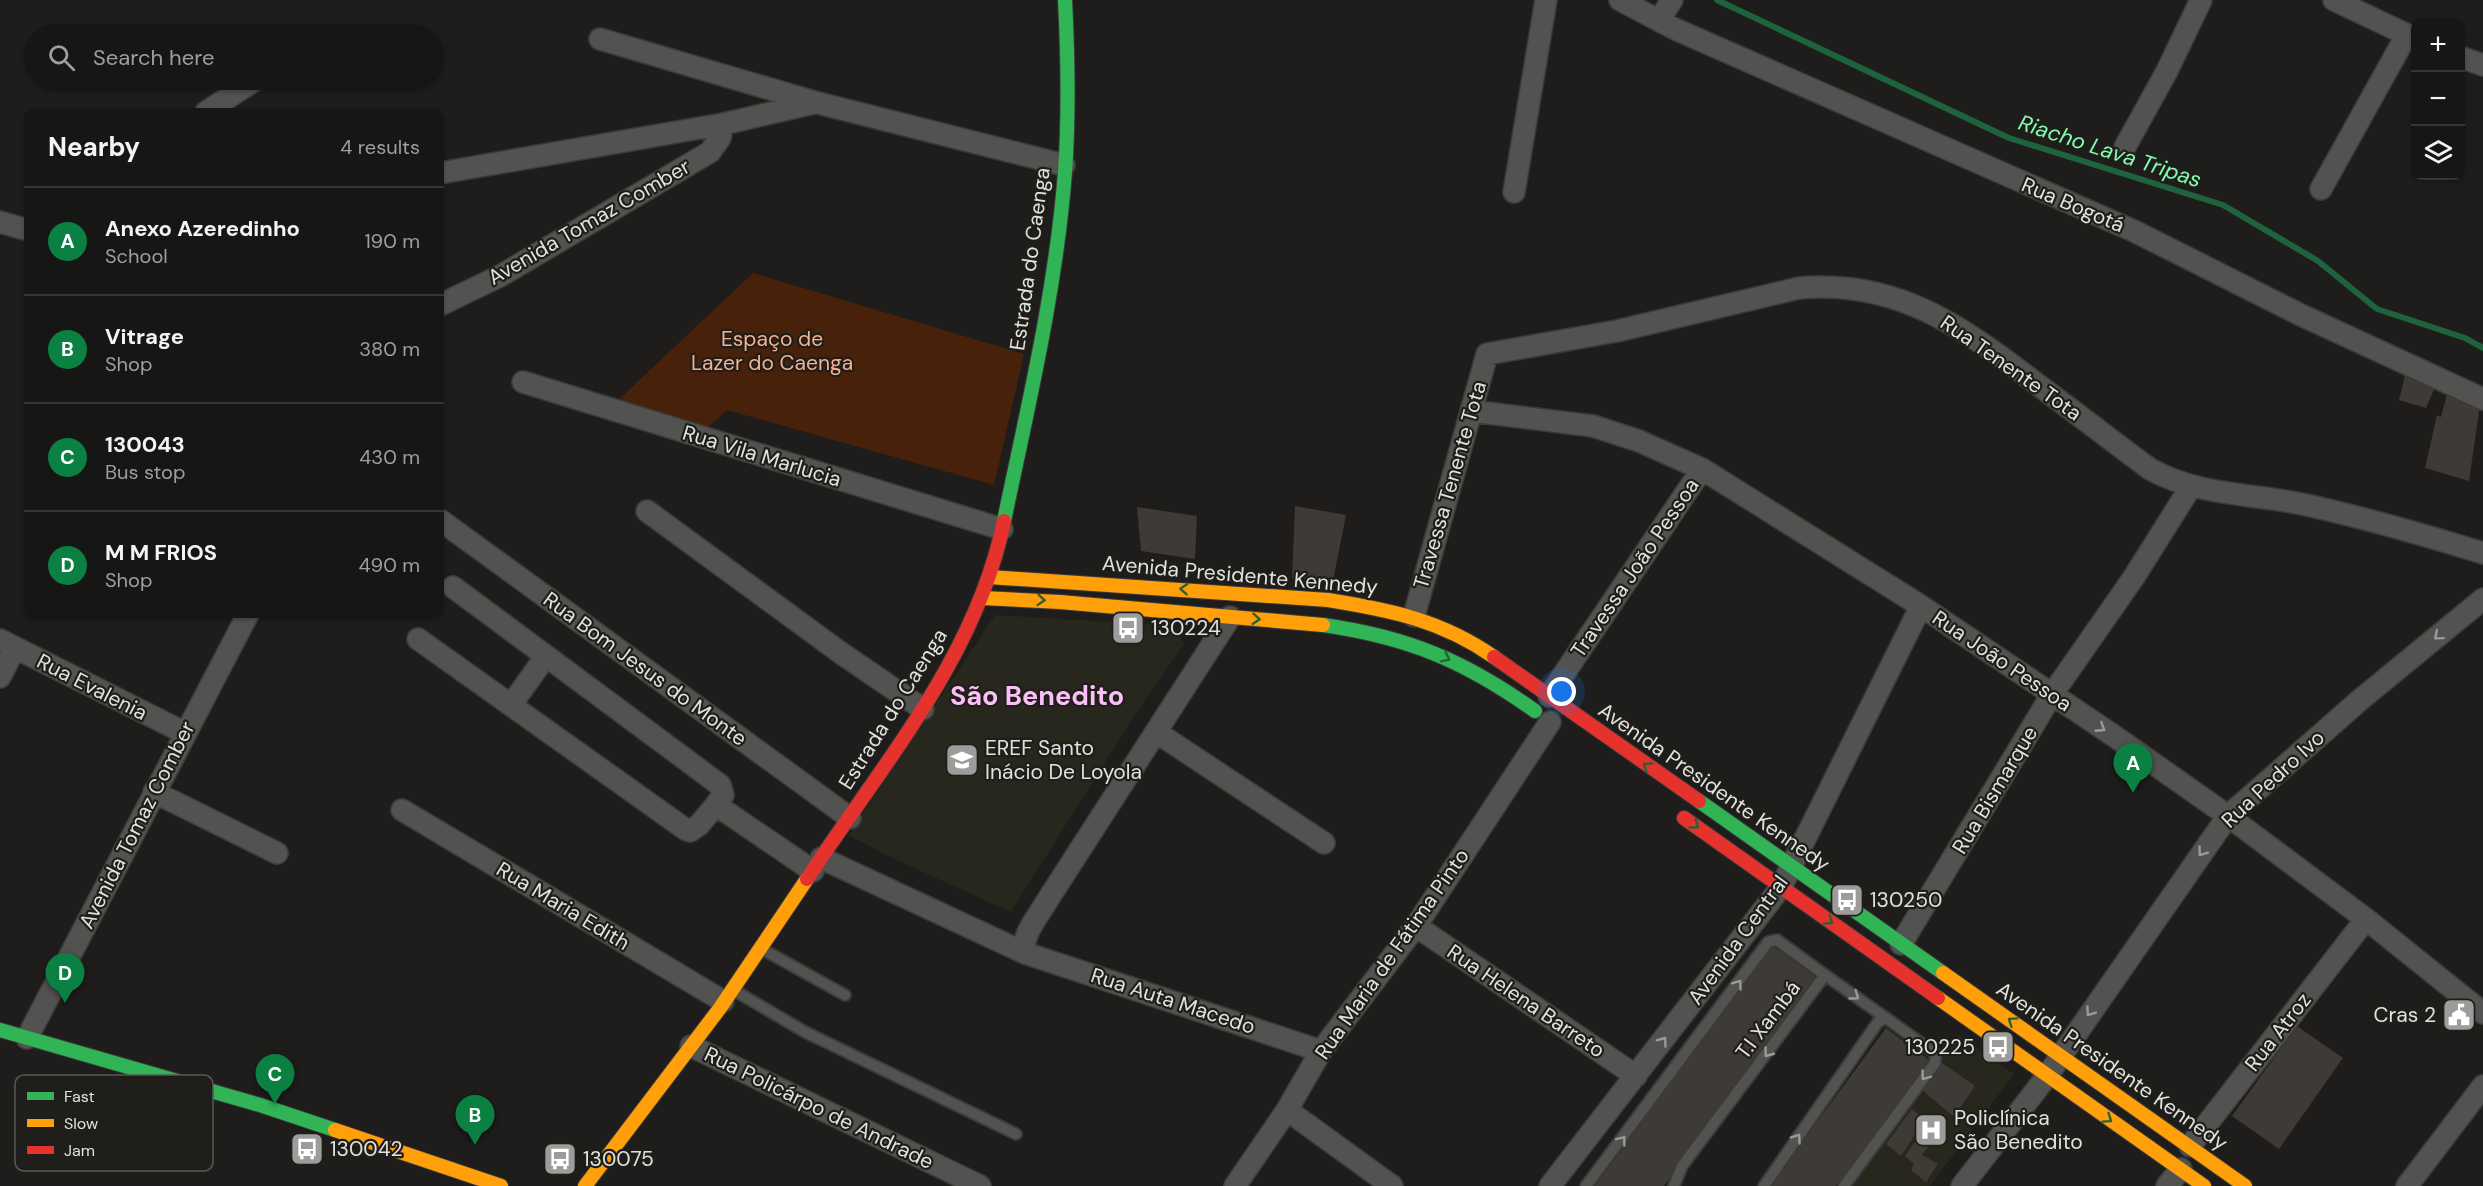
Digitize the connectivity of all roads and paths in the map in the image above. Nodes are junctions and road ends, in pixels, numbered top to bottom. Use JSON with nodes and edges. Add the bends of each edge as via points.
{"nodes":[{"id":1,"x":1065,"y":0,"type":"edge"},
{"id":2,"x":1546,"y":0,"type":"edge"},
{"id":3,"x":1620,"y":0,"type":"edge"},
{"id":4,"x":1672,"y":0,"type":"edge"},
{"id":5,"x":2200,"y":0,"type":"edge"},
{"id":6,"x":2334,"y":0,"type":"edge"},
{"id":7,"x":1659,"y":20,"type":"junction"},
{"id":8,"x":2411,"y":37,"type":"edge"},
{"id":9,"x":600,"y":39,"type":"dead end"},
{"id":10,"x":2465,"y":59,"type":"edge"},
{"id":11,"x":2483,"y":65,"type":"edge"},
{"id":12,"x":240,"y":90,"type":"edge"},
{"id":13,"x":818,"y":103,"type":"junction"},
{"id":14,"x":213,"y":108,"type":"edge"},
{"id":15,"x":723,"y":124,"type":"junction"},
{"id":16,"x":2126,"y":147,"type":"dead end"},
{"id":17,"x":1064,"y":165,"type":"junction"},
{"id":18,"x":444,"y":172,"type":"edge"},
{"id":19,"x":2321,"y":189,"type":"dead end"},
{"id":20,"x":1514,"y":192,"type":"dead end"},
{"id":21,"x":0,"y":222,"type":"edge"},
{"id":22,"x":24,"y":229,"type":"edge"},
{"id":23,"x":444,"y":303,"type":"edge"},
{"id":24,"x":1487,"y":354,"type":"joint"},
{"id":25,"x":523,"y":382,"type":"dead end"},
{"id":26,"x":2483,"y":399,"type":"edge"},
{"id":27,"x":1471,"y":411,"type":"junction"},
{"id":28,"x":1702,"y":469,"type":"junction"},
{"id":29,"x":2190,"y":488,"type":"junction"},
{"id":30,"x":647,"y":511,"type":"dead end"},
{"id":31,"x":444,"y":523,"type":"edge"},
{"id":32,"x":1002,"y":529,"type":"junction"},
{"id":33,"x":2483,"y":553,"type":"edge"},
{"id":34,"x":989,"y":577,"type":"junction"},
{"id":35,"x":453,"y":587,"type":"dead end"},
{"id":36,"x":983,"y":598,"type":"junction"},
{"id":37,"x":2483,"y":599,"type":"edge"},
{"id":38,"x":1921,"y":606,"type":"junction"},
{"id":39,"x":1230,"y":616,"type":"junction"},
{"id":40,"x":1413,"y":616,"type":"junction"},
{"id":41,"x":246,"y":618,"type":"edge"},
{"id":42,"x":418,"y":639,"type":"dead end"},
{"id":43,"x":8,"y":644,"type":"edge"},
{"id":44,"x":546,"y":656,"type":"junction"},
{"id":45,"x":0,"y":677,"type":"edge"},
{"id":46,"x":1549,"y":696,"type":"junction"},
{"id":47,"x":2051,"y":696,"type":"junction"},
{"id":48,"x":511,"y":705,"type":"junction"},
{"id":49,"x":923,"y":709,"type":"junction"},
{"id":50,"x":1555,"y":726,"type":"joint"},
{"id":51,"x":1155,"y":732,"type":"junction"},
{"id":52,"x":184,"y":733,"type":"junction"},
{"id":53,"x":154,"y":792,"type":"junction"},
{"id":54,"x":716,"y":805,"type":"junction"},
{"id":55,"x":402,"y":810,"type":"dead end"},
{"id":56,"x":1675,"y":812,"type":"dead end"},
{"id":57,"x":2228,"y":816,"type":"junction"},
{"id":58,"x":850,"y":818,"type":"junction"},
{"id":59,"x":1324,"y":843,"type":"dead end"},
{"id":60,"x":277,"y":853,"type":"dead end"},
{"id":61,"x":817,"y":865,"type":"junction"},
{"id":62,"x":1790,"y":866,"type":"junction"},
{"id":63,"x":1781,"y":887,"type":"junction"},
{"id":64,"x":2366,"y":919,"type":"junction"},
{"id":65,"x":1416,"y":926,"type":"junction"},
{"id":66,"x":1901,"y":944,"type":"junction"},
{"id":67,"x":762,"y":949,"type":"junction"},
{"id":68,"x":1025,"y":953,"type":"junction"},
{"id":69,"x":1825,"y":975,"type":"junction"},
{"id":70,"x":728,"y":995,"type":"junction"},
{"id":71,"x":845,"y":995,"type":"dead end"},
{"id":72,"x":2483,"y":1013,"type":"edge"},
{"id":73,"x":1886,"y":1018,"type":"junction"},
{"id":74,"x":0,"y":1030,"type":"edge"},
{"id":75,"x":27,"y":1038,"type":"junction"},
{"id":76,"x":691,"y":1046,"type":"junction"},
{"id":77,"x":1321,"y":1051,"type":"junction"},
{"id":78,"x":2060,"y":1054,"type":"junction"},
{"id":79,"x":156,"y":1075,"type":"edge"},
{"id":80,"x":1636,"y":1076,"type":"junction"},
{"id":81,"x":2047,"y":1076,"type":"junction"},
{"id":82,"x":2483,"y":1086,"type":"edge"},
{"id":83,"x":213,"y":1091,"type":"edge"},
{"id":84,"x":1287,"y":1110,"type":"junction"},
{"id":85,"x":1016,"y":1134,"type":"dead end"},
{"id":86,"x":2190,"y":1146,"type":"junction"},
{"id":87,"x":2181,"y":1169,"type":"junction"},
{"id":88,"x":501,"y":1186,"type":"edge"},
{"id":89,"x":585,"y":1186,"type":"edge"},
{"id":90,"x":980,"y":1186,"type":"edge"},
{"id":91,"x":1234,"y":1186,"type":"edge"},
{"id":92,"x":1392,"y":1186,"type":"edge"},
{"id":93,"x":1550,"y":1186,"type":"edge"},
{"id":94,"x":1586,"y":1186,"type":"edge"},
{"id":95,"x":1674,"y":1186,"type":"edge"},
{"id":96,"x":1764,"y":1186,"type":"edge"},
{"id":97,"x":1844,"y":1186,"type":"edge"},
{"id":98,"x":1962,"y":1186,"type":"edge"},
{"id":99,"x":2167,"y":1186,"type":"edge"},
{"id":100,"x":2204,"y":1186,"type":"edge"},
{"id":101,"x":2245,"y":1186,"type":"edge"},
{"id":102,"x":2407,"y":1186,"type":"edge"}],
"edges":[{"from":1,"to":17,"type":"main road","name":"Estrada do Caenga","via":[[1070,70]]},
{"from":2,"to":20,"type":"street"},
{"from":3,"to":7,"type":"street","name":"Rua Bogotá"},
{"from":4,"to":7,"type":"street"},
{"from":5,"to":16,"type":"street"},
{"from":6,"to":8,"type":"street"},
{"from":7,"to":26,"type":"street","name":"Rua Bogotá","via":[[2134,231],[2301,315]]},
{"from":8,"to":19,"type":"street"},
{"from":9,"to":13,"type":"street"},
{"from":10,"to":11,"type":"street"},
{"from":12,"to":14,"type":"street"},
{"from":13,"to":15,"type":"street"},
{"from":13,"to":17,"type":"street"},
{"from":15,"to":18,"type":"street"},
{"from":15,"to":23,"type":"street","name":"Avenida Tomaz Comber","via":[[720,138],[710,152],[500,276]]},
{"from":17,"to":32,"type":"main road","name":"Estrada do Caenga","via":[[1048,310]]},
{"from":21,"to":22,"type":"street"},
{"from":24,"to":27,"type":"street","name":"Travessa Tenente Tota"},
{"from":24,"to":29,"type":"street","name":"Rua Tenente Tota","via":[[1617,331],[1799,288],[1829,285],[1869,290],[1911,302],[1954,324],[2150,469]]},
{"from":25,"to":32,"type":"street","name":"Rua Vila Marlucia"},
{"from":27,"to":28,"type":"street","name":"Rua João Pessoa","via":[[1593,426]]},
{"from":27,"to":40,"type":"street","name":"Travessa Tenente Tota"},
{"from":28,"to":38,"type":"street","name":"Rua João Pessoa"},
{"from":28,"to":46,"type":"street","name":"Travessa João Pessoa"},
{"from":29,"to":33,"type":"street","name":"Rua Tenente Tota","via":[[2294,502],[2373,519]]},
{"from":29,"to":47,"type":"street","name":"Rua Bismarque"},
{"from":30,"to":49,"type":"street"},
{"from":31,"to":58,"type":"street","name":"Rua Bom Jesus do Monte"},
{"from":32,"to":34,"type":"main road","name":"Estrada do Caenga"},
{"from":34,"to":36,"type":"main road","name":"Estrada do Caenga"},
{"from":40,"to":34,"type":"main road","name":"Avenida Presidente Kennedy","one_way":true,"via":[[1328,600]]},
{"from":35,"to":44,"type":"street"},
{"from":36,"to":39,"type":"main road","name":"Avenida Presidente Kennedy","one_way":true},
{"from":36,"to":49,"type":"main road","name":"Estrada do Caenga"},
{"from":37,"to":57,"type":"street","name":"Rua Pedro Ivo","one_way":true},
{"from":38,"to":47,"type":"street","name":"Rua João Pessoa"},
{"from":38,"to":62,"type":"street","name":"Avenida Central"},
{"from":39,"to":50,"type":"main road","name":"Avenida Presidente Kennedy","one_way":true,"via":[[1374,633],[1442,655],[1510,693]]},
{"from":39,"to":51,"type":"street"},
{"from":40,"to":46,"type":"main road","name":"Avenida Presidente Kennedy","via":[[1443,627],[1487,652]]},
{"from":41,"to":52,"type":"street","name":"Avenida Tomaz Comber"},
{"from":42,"to":48,"type":"street"},
{"from":43,"to":45,"type":"street"},
{"from":43,"to":52,"type":"street","name":"Rua Evalenia"},
{"from":44,"to":48,"type":"street"},
{"from":44,"to":54,"type":"street","via":[[720,785],[723,795]]},
{"from":62,"to":46,"type":"main road","name":"Avenida Presidente Kennedy","one_way":true},
{"from":47,"to":57,"type":"street","name":"Rua João Pessoa","one_way":true},
{"from":47,"to":66,"type":"street","name":"Rua Bismarque"},
{"from":48,"to":54,"type":"street","via":[[685,829],[696,828]]},
{"from":49,"to":58,"type":"main road","name":"Estrada do Caenga"},
{"from":50,"to":65,"type":"street","name":"Rua Maria de Fátima Pinto"},
{"from":51,"to":59,"type":"street"},
{"from":51,"to":68,"type":"street","via":[[1044,904],[1028,932]]},
{"from":52,"to":53,"type":"street","name":"Avenida Tomaz Comber"},
{"from":53,"to":60,"type":"street"},
{"from":53,"to":75,"type":"street","name":"Avenida Tomaz Comber"},
{"from":54,"to":61,"type":"street","name":"Rua Auta Macedo"},
{"from":55,"to":70,"type":"street","name":"Rua Maria Edith"},
{"from":56,"to":63,"type":"main road","name":"Avenida Presidente Kennedy","one_way":true},
{"from":57,"to":64,"type":"street","name":"Rua João Pessoa"},
{"from":57,"to":78,"type":"street","name":"Rua Pedro Ivo","one_way":true},
{"from":58,"to":61,"type":"main road","name":"Estrada do Caenga"},
{"from":61,"to":67,"type":"main road","name":"Estrada do Caenga"},
{"from":61,"to":68,"type":"street","name":"Rua Auta Macedo"},
{"from":62,"to":63,"type":"street","name":"Avenida Central"},
{"from":62,"to":66,"type":"main road","name":"Avenida Presidente Kennedy"},
{"from":80,"to":63,"type":"street","name":"Avenida Central","one_way":true},
{"from":63,"to":81,"type":"main road","name":"Avenida Presidente Kennedy","one_way":true},
{"from":64,"to":72,"type":"street","name":"Rua João Pessoa"},
{"from":64,"to":86,"type":"street","name":"Rua Atroz"},
{"from":65,"to":77,"type":"street","name":"Rua Maria de Fátima Pinto"},
{"from":65,"to":80,"type":"street","name":"Rua Helena Barreto"},
{"from":78,"to":66,"type":"main road","name":"Avenida Presidente Kennedy","one_way":true},
{"from":67,"to":70,"type":"main road","name":"Estrada do Caenga"},
{"from":67,"to":71,"type":"lane"},
{"from":68,"to":77,"type":"street","name":"Rua Auta Macedo"},
{"from":69,"to":73,"type":"lane","one_way":true},
{"from":94,"to":69,"type":"lane","name":"T.I Xambá","one_way":true,"via":[[1768,942],[1777,940]]},
{"from":69,"to":95,"type":"lane","name":"T.I Xambá","one_way":true,"via":[[1682,1166]]},
{"from":70,"to":76,"type":"main road","name":"Estrada do Caenga"},
{"from":70,"to":85,"type":"lane"},
{"from":96,"to":73,"type":"lane","one_way":true,"via":[[1878,1022]]},
{"from":73,"to":97,"type":"lane","one_way":true,"via":[[1936,1054],[1935,1063]]},
{"from":74,"to":75,"type":"main road"},
{"from":75,"to":79,"type":"main road"},
{"from":76,"to":89,"type":"main road","name":"Estrada do Caenga"},
{"from":76,"to":90,"type":"street","name":"Rua Policárpo de Andrade"},
{"from":77,"to":84,"type":"street","name":"Rua Maria de Fátima Pinto"},
{"from":78,"to":81,"type":"street","name":"Rua Pedro Ivo"},
{"from":78,"to":86,"type":"main road","name":"Avenida Presidente Kennedy"},
{"from":80,"to":93,"type":"street","name":"Avenida Central"},
{"from":81,"to":87,"type":"main road","name":"Avenida Presidente Kennedy","one_way":true},
{"from":81,"to":98,"type":"street","name":"Rua Pedro Ivo"},
{"from":82,"to":102,"type":"street"},
{"from":83,"to":88,"type":"main road"},
{"from":84,"to":91,"type":"street","name":"Rua Maria de Fátima Pinto"},
{"from":84,"to":92,"type":"street"},
{"from":86,"to":101,"type":"main road","name":"Avenida Presidente Kennedy"},
{"from":87,"to":99,"type":"street"},
{"from":87,"to":100,"type":"main road","name":"Avenida Presidente Kennedy"}]}
